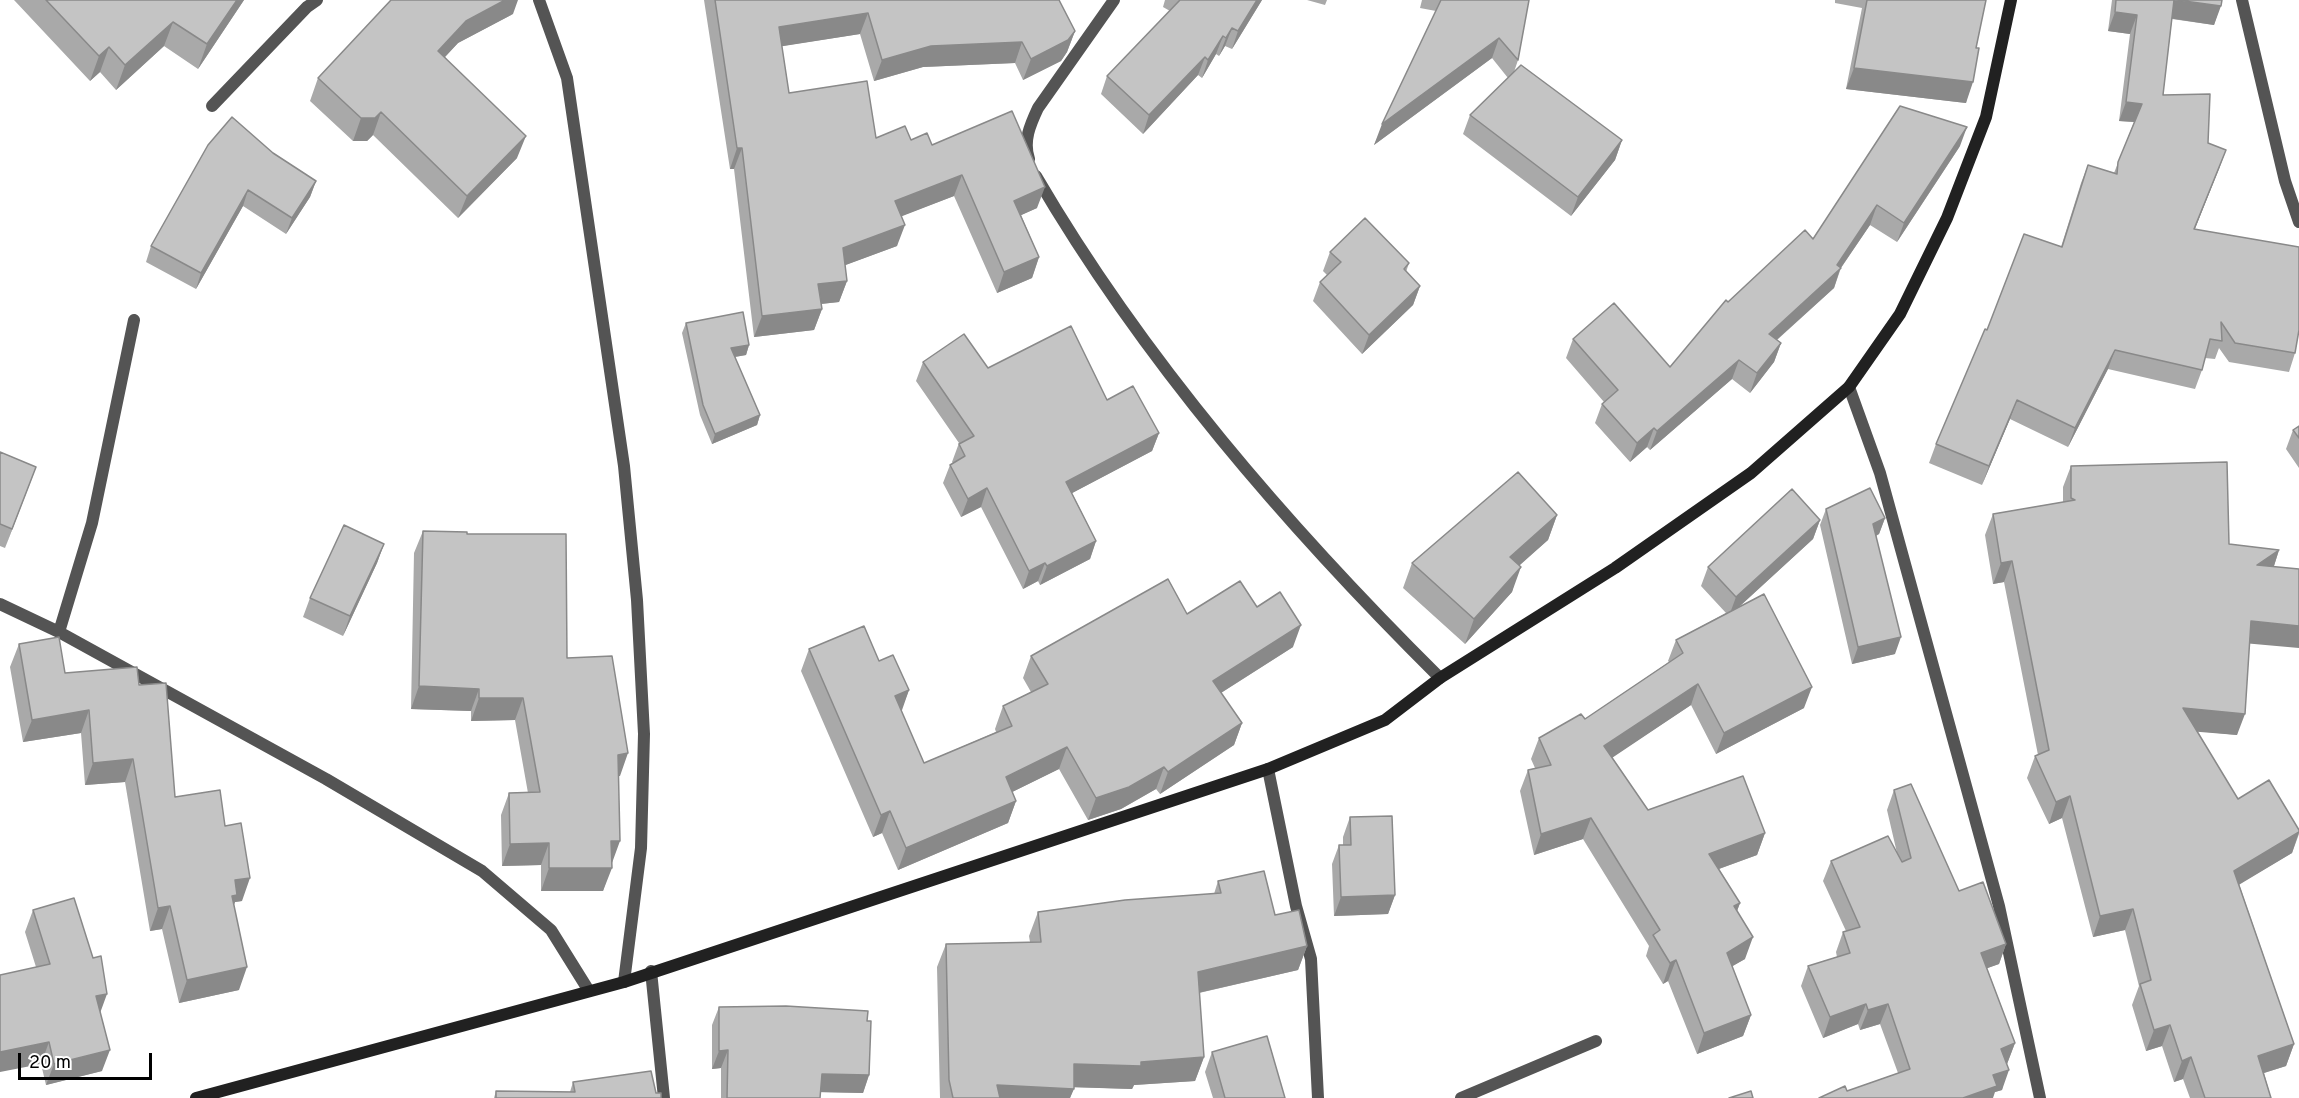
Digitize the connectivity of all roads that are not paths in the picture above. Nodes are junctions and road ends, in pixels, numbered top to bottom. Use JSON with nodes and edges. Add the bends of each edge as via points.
{"nodes":[{"id":1,"x":317,"y":0,"type":"edge"},
{"id":2,"x":538,"y":0,"type":"edge"},
{"id":3,"x":1114,"y":0,"type":"edge"},
{"id":4,"x":2011,"y":0,"type":"edge"},
{"id":5,"x":2242,"y":0,"type":"edge"},
{"id":6,"x":212,"y":106,"type":"dead end"},
{"id":7,"x":2299,"y":222,"type":"edge"},
{"id":8,"x":134,"y":320,"type":"dead end"},
{"id":9,"x":1849,"y":387,"type":"junction"},
{"id":10,"x":0,"y":604,"type":"edge"},
{"id":11,"x":59,"y":632,"type":"junction"},
{"id":12,"x":1440,"y":678,"type":"junction"},
{"id":13,"x":1268,"y":770,"type":"junction"},
{"id":14,"x":651,"y":971,"type":"junction"},
{"id":15,"x":624,"y":982,"type":"junction"},
{"id":16,"x":589,"y":991,"type":"junction"},
{"id":17,"x":1596,"y":1041,"type":"dead end"},
{"id":18,"x":196,"y":1098,"type":"edge"},
{"id":19,"x":664,"y":1098,"type":"edge"},
{"id":20,"x":1318,"y":1098,"type":"edge"},
{"id":21,"x":1461,"y":1098,"type":"edge"},
{"id":22,"x":2040,"y":1098,"type":"edge"}],
"edges":[{"from":1,"to":6,"type":"street"},
{"from":2,"to":15,"type":"street","via":[[567,78],[624,465],[637,600],[644,734],[641,848]]},
{"from":3,"to":12,"type":"street","via":[[1028,128],[1026,149],[1035,174],[1079,249],[1189,398],[1267,494],[1364,603]]},
{"from":4,"to":9,"type":"street","via":[[1986,117],[1947,218],[1900,314]]},
{"from":5,"to":7,"type":"street","via":[[2285,181]]},
{"from":8,"to":11,"type":"street","via":[[92,523]]},
{"from":9,"to":12,"type":"street","via":[[1751,473],[1615,568]]},
{"from":9,"to":22,"type":"street","via":[[1880,473],[2000,906]]},
{"from":10,"to":11,"type":"street"},
{"from":11,"to":16,"type":"street","via":[[326,779],[482,871],[551,930]]},
{"from":12,"to":13,"type":"street","via":[[1385,720]]},
{"from":13,"to":14,"type":"street"},
{"from":13,"to":20,"type":"street","via":[[1311,959]]},
{"from":14,"to":15,"type":"street"},
{"from":14,"to":19,"type":"street"},
{"from":15,"to":16,"type":"street"},
{"from":16,"to":18,"type":"street"},
{"from":17,"to":21,"type":"street"}]}
